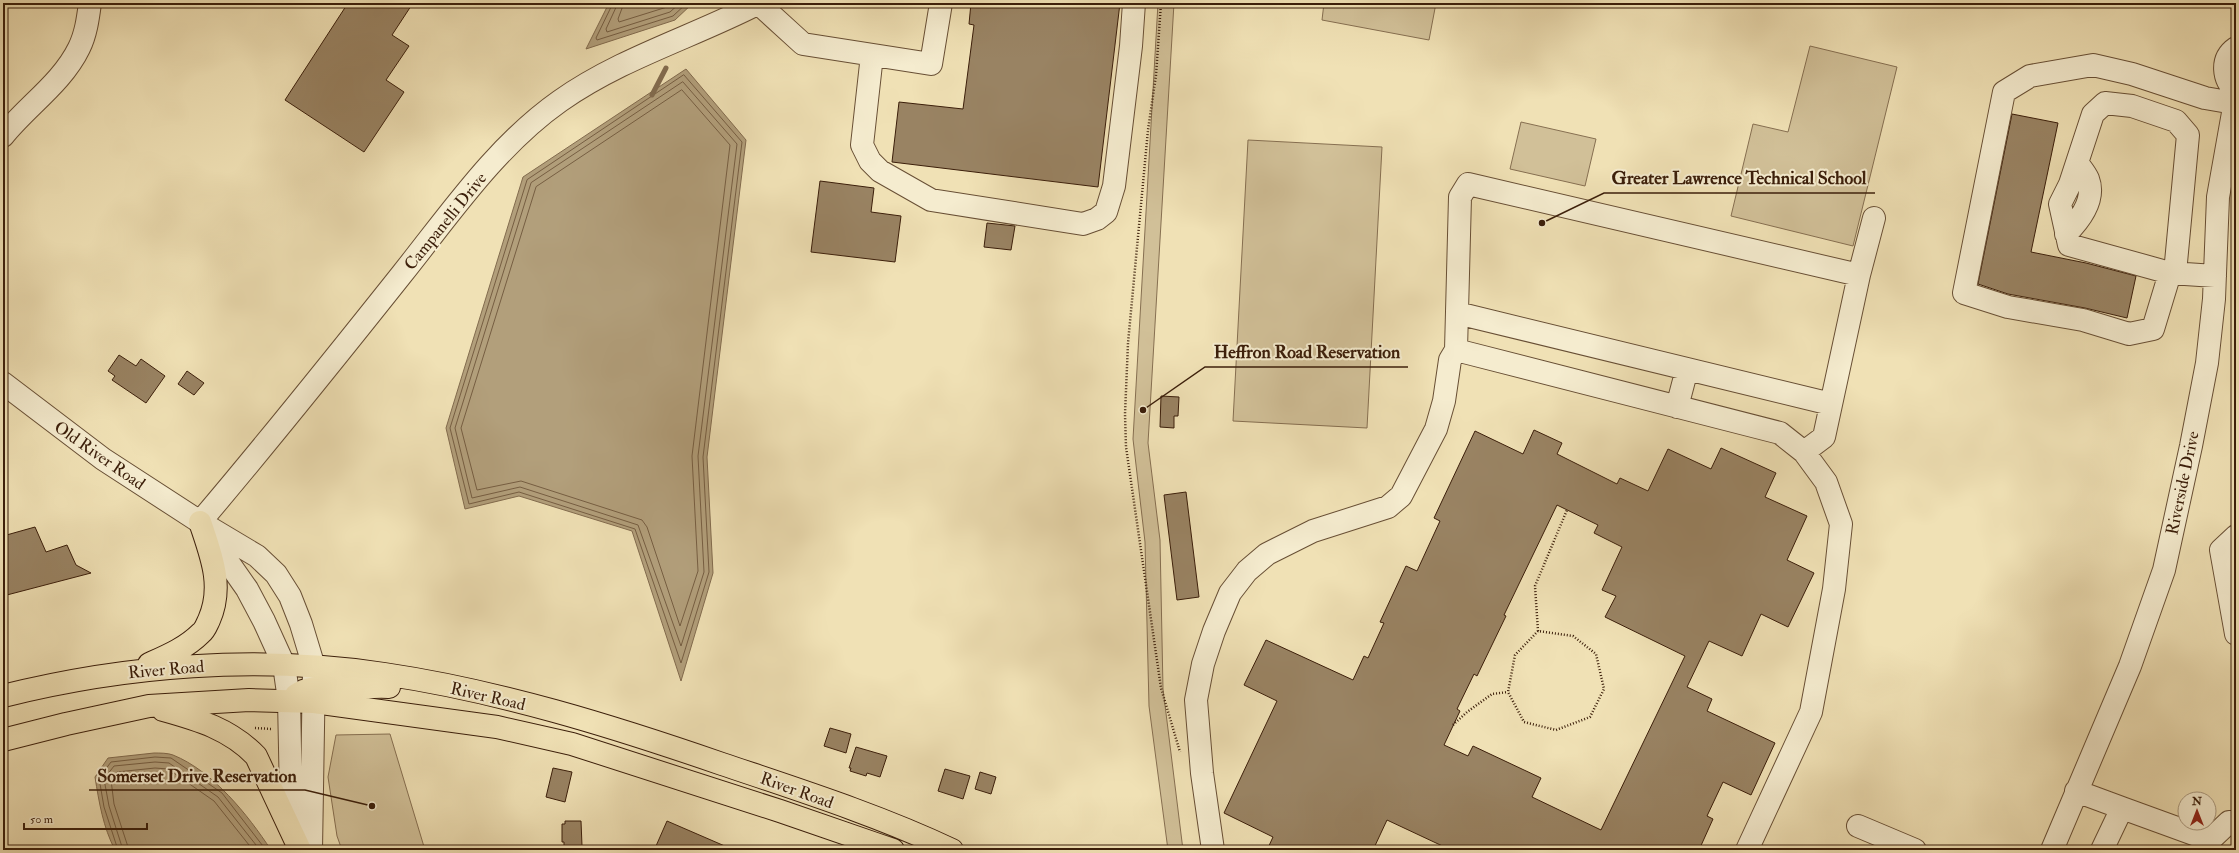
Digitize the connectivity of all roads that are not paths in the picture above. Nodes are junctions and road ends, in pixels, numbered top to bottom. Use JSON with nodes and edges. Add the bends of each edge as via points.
{"nodes":[{"id":1,"x":90,"y":3,"type":"edge"},
{"id":2,"x":758,"y":3,"type":"edge"},
{"id":3,"x":941,"y":3,"type":"edge"},
{"id":4,"x":1134,"y":3,"type":"edge"},
{"id":5,"x":2236,"y":48,"type":"edge"},
{"id":6,"x":872,"y":55,"type":"junction"},
{"id":7,"x":2235,"y":97,"type":"edge"},
{"id":8,"x":3,"y":136,"type":"edge"},
{"id":9,"x":1874,"y":218,"type":"dead end"},
{"id":10,"x":2173,"y":273,"type":"junction"},
{"id":11,"x":1859,"y":275,"type":"junction"},
{"id":12,"x":2215,"y":276,"type":"junction"},
{"id":13,"x":1457,"y":313,"type":"junction"},
{"id":14,"x":1456,"y":350,"type":"junction"},
{"id":15,"x":1687,"y":369,"type":"junction"},
{"id":16,"x":3,"y":383,"type":"edge"},
{"id":17,"x":1831,"y":404,"type":"junction"},
{"id":18,"x":1677,"y":406,"type":"junction"},
{"id":19,"x":1804,"y":452,"type":"junction"},
{"id":20,"x":200,"y":522,"type":"junction"},
{"id":21,"x":2236,"y":536,"type":"edge"},
{"id":22,"x":2236,"y":634,"type":"edge"},
{"id":23,"x":284,"y":665,"type":"junction"},
{"id":24,"x":134,"y":671,"type":"junction"},
{"id":25,"x":314,"y":686,"type":"junction"},
{"id":26,"x":3,"y":696,"type":"edge"},
{"id":27,"x":289,"y":700,"type":"junction"},
{"id":28,"x":149,"y":706,"type":"junction"},
{"id":29,"x":3,"y":740,"type":"edge"},
{"id":30,"x":2076,"y":791,"type":"junction"},
{"id":31,"x":2122,"y":808,"type":"junction"},
{"id":32,"x":2236,"y":822,"type":"edge"},
{"id":33,"x":1858,"y":826,"type":"dead end"},
{"id":34,"x":300,"y":850,"type":"edge"},
{"id":35,"x":305,"y":850,"type":"edge"},
{"id":36,"x":311,"y":850,"type":"edge"},
{"id":37,"x":893,"y":850,"type":"edge"},
{"id":38,"x":952,"y":850,"type":"edge"},
{"id":39,"x":1213,"y":850,"type":"edge"},
{"id":40,"x":1747,"y":850,"type":"edge"},
{"id":41,"x":1915,"y":850,"type":"edge"},
{"id":42,"x":2052,"y":850,"type":"edge"},
{"id":43,"x":2102,"y":850,"type":"edge"}],
"edges":[{"from":1,"to":8,"type":"street","via":[[79,48],[64,71]]},
{"from":2,"to":6,"type":"street","via":[[803,44]]},
{"from":2,"to":20,"type":"street","name":"Campanelli Drive","via":[[714,26],[658,48],[589,81],[527,127],[475,183]]},
{"from":3,"to":6,"type":"street","via":[[931,64]]},
{"from":4,"to":6,"type":"street","via":[[1132,46],[1114,186],[1106,212],[1097,219],[1083,224],[931,200],[880,171],[870,161],[862,145]]},
{"from":5,"to":7,"type":"street","via":[[2230,52],[2224,71]]},
{"from":7,"to":10,"type":"street","via":[[2205,98],[2132,74],[2093,65],[2030,76],[2004,92],[1964,293],[2008,307],[2083,320],[2129,334],[2153,329]]},
{"from":7,"to":12,"type":"street","name":"Riverside Drive","via":[[2218,197]]},
{"from":9,"to":11,"type":"street"},
{"from":10,"to":10,"type":"street","via":[[2188,135],[2176,121],[2132,106],[2105,102],[2093,114],[2078,164],[2089,180],[2089,199],[2079,221],[2066,234],[2069,245]]},
{"from":10,"to":12,"type":"street"},
{"from":11,"to":13,"type":"street","via":[[1468,184],[1460,197]]},
{"from":11,"to":17,"type":"street"},
{"from":12,"to":30,"type":"street","name":"Riverside Drive","via":[[2205,370],[2164,570],[2130,666]]},
{"from":13,"to":14,"type":"street"},
{"from":13,"to":15,"type":"street"},
{"from":14,"to":18,"type":"street"},
{"from":14,"to":39,"type":"street","via":[[1450,360],[1444,401],[1436,429],[1401,496],[1388,506],[1313,531],[1267,554],[1247,571],[1230,593],[1203,664],[1196,700],[1202,773]]},
{"from":15,"to":17,"type":"street"},
{"from":15,"to":18,"type":"street"},
{"from":16,"to":20,"type":"street","name":"Old River Road","via":[[103,459]]},
{"from":17,"to":19,"type":"street","via":[[1824,437]]},
{"from":18,"to":19,"type":"street","via":[[1780,433]]},
{"from":19,"to":40,"type":"street","via":[[1826,482],[1842,524],[1834,589],[1811,712]]},
{"from":20,"to":23,"type":"street","name":"Old River Road","via":[[247,589]]},
{"from":20,"to":24,"type":"main road","via":[[213,560],[217,585],[211,615],[203,632],[188,644]]},
{"from":20,"to":25,"type":"street","name":"Old River Road","via":[[257,556],[276,574],[290,596],[301,624]]},
{"from":21,"to":22,"type":"street","via":[[2221,550]]},
{"from":23,"to":24,"type":"main road","name":"River Road"},
{"from":23,"to":25,"type":"main road","name":"River Road"},
{"from":23,"to":27,"type":"street","name":"Old River Road"},
{"from":24,"to":26,"type":"main road","name":"River Road"},
{"from":25,"to":27,"type":"main road","name":"River Road"},
{"from":25,"to":36,"type":"street","name":"Old River Road"},
{"from":25,"to":37,"type":"main road","name":"River Road","via":[[572,744],[780,810]]},
{"from":25,"to":38,"type":"main road","name":"River Road","via":[[384,674],[564,714],[795,788]]},
{"from":27,"to":28,"type":"main road","name":"River Road"},
{"from":27,"to":35,"type":"street","name":"Old River Road","via":[[291,797]]},
{"from":28,"to":29,"type":"main road","name":"River Road"},
{"from":28,"to":34,"type":"main road","via":[[218,727],[245,744],[256,756]]},
{"from":30,"to":31,"type":"street"},
{"from":30,"to":42,"type":"street","name":"Riverside Drive"},
{"from":31,"to":32,"type":"street","via":[[2210,840],[2229,822]]},
{"from":31,"to":43,"type":"street"},
{"from":33,"to":41,"type":"street"}]}
